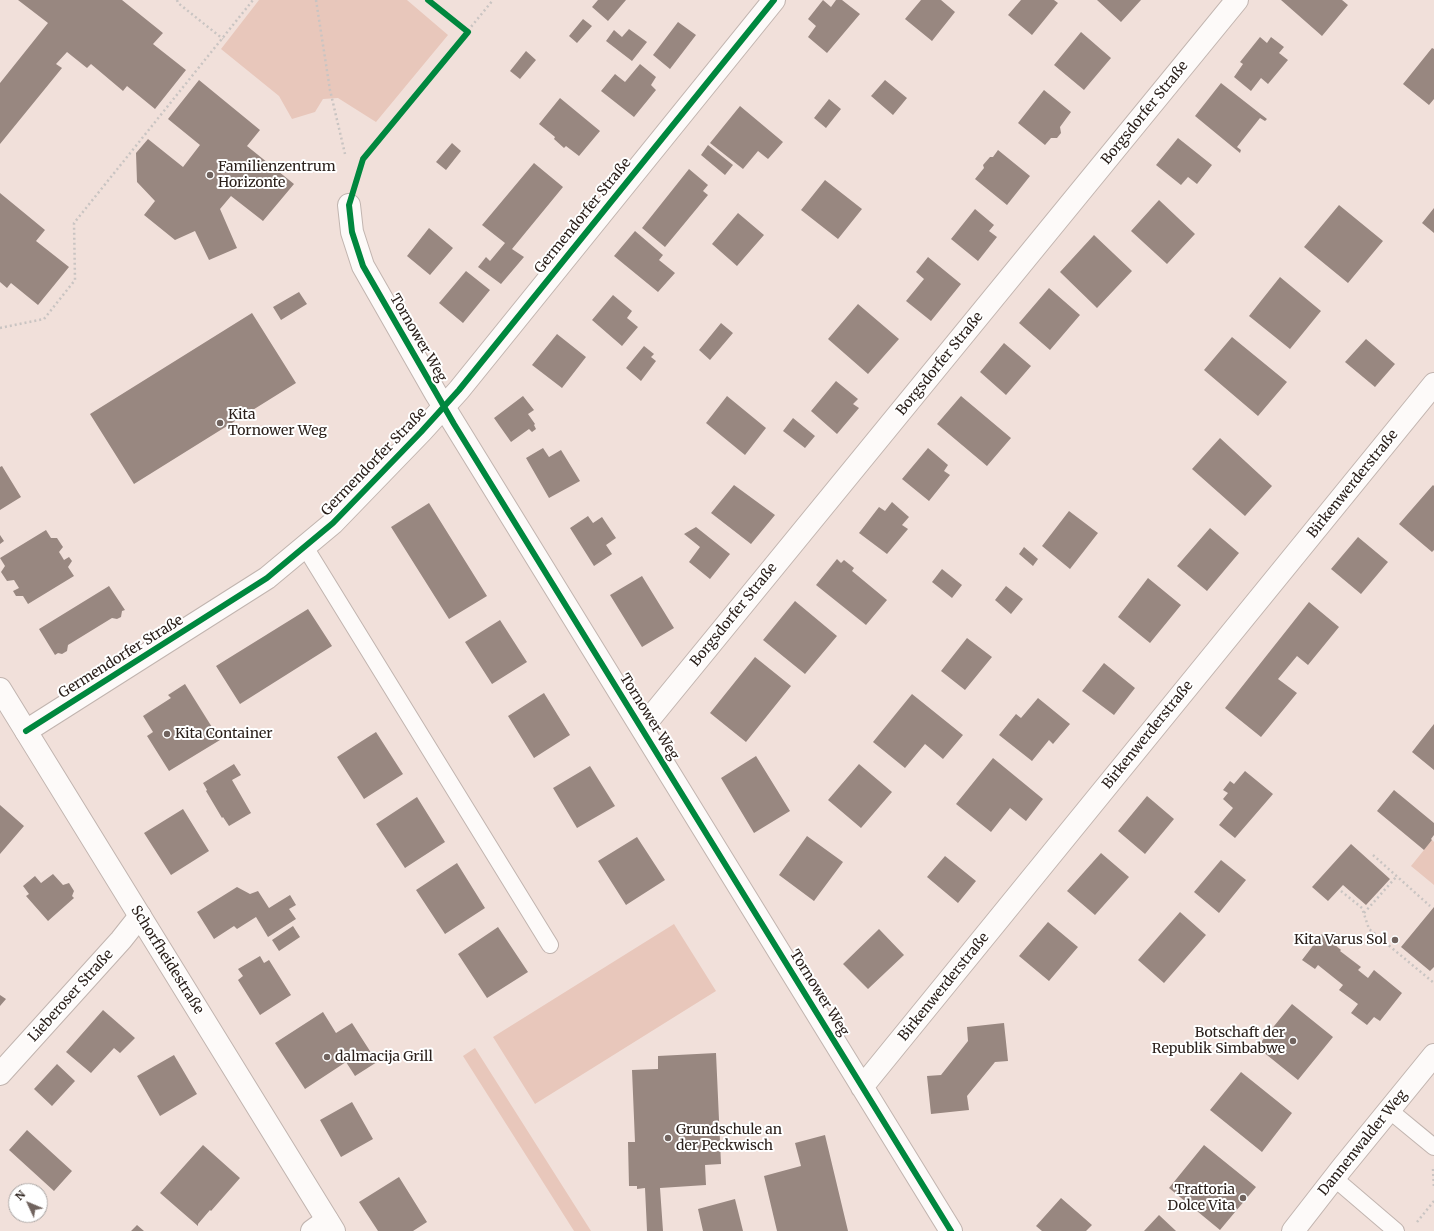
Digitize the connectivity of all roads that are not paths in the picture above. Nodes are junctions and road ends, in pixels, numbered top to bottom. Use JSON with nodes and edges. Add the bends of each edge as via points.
{"nodes":[{"id":1,"x":774,"y":0,"type":"edge"},
{"id":2,"x":1237,"y":0,"type":"edge"},
{"id":3,"x":348,"y":205,"type":"dead end"},
{"id":4,"x":1434,"y":384,"type":"edge"},
{"id":5,"x":444,"y":406,"type":"junction"},
{"id":6,"x":305,"y":546,"type":"junction"},
{"id":7,"x":0,"y":689,"type":"edge"},
{"id":8,"x":642,"y":728,"type":"junction"},
{"id":9,"x":26,"y":731,"type":"junction"},
{"id":10,"x":140,"y":916,"type":"junction"},
{"id":11,"x":550,"y":945,"type":"dead end"},
{"id":12,"x":1434,"y":1055,"type":"edge"},
{"id":13,"x":0,"y":1074,"type":"edge"},
{"id":14,"x":862,"y":1087,"type":"junction"},
{"id":15,"x":1389,"y":1110,"type":"junction"},
{"id":16,"x":1434,"y":1147,"type":"edge"},
{"id":17,"x":1334,"y":1178,"type":"junction"},
{"id":18,"x":324,"y":1227,"type":"edge"},
{"id":19,"x":951,"y":1231,"type":"edge"},
{"id":20,"x":1293,"y":1231,"type":"edge"},
{"id":21,"x":1396,"y":1231,"type":"edge"}],
"edges":[{"from":1,"to":5,"type":"street","name":"Germendorfer Straße"},
{"from":2,"to":8,"type":"street","name":"Borgsdorfer Straße"},
{"from":3,"to":5,"type":"street","name":"Tornower Weg","via":[[352,232],[363,266]]},
{"from":4,"to":14,"type":"street","name":"Birkenwerderstraße"},
{"from":5,"to":6,"type":"street","name":"Germendorfer Straße","via":[[333,523]]},
{"from":5,"to":8,"type":"street","name":"Tornower Weg"},
{"from":6,"to":9,"type":"street","name":"Germendorfer Straße","via":[[267,578]]},
{"from":6,"to":11,"type":"lane"},
{"from":7,"to":9,"type":"street","name":"Schorfheidestraße"},
{"from":8,"to":14,"type":"street","name":"Tornower Weg"},
{"from":9,"to":10,"type":"street","name":"Schorfheidestraße"},
{"from":10,"to":13,"type":"street","name":"Lieberoser Straße"},
{"from":10,"to":18,"type":"street","name":"Schorfheidestraße"},
{"from":12,"to":15,"type":"street","name":"Dannenwalder Weg"},
{"from":14,"to":19,"type":"street","name":"Tornower Weg"},
{"from":15,"to":16,"type":"lane"},
{"from":15,"to":17,"type":"street","name":"Dannenwalder Weg"},
{"from":17,"to":20,"type":"street","name":"Dannenwalder Weg"},
{"from":17,"to":21,"type":"lane"}]}
